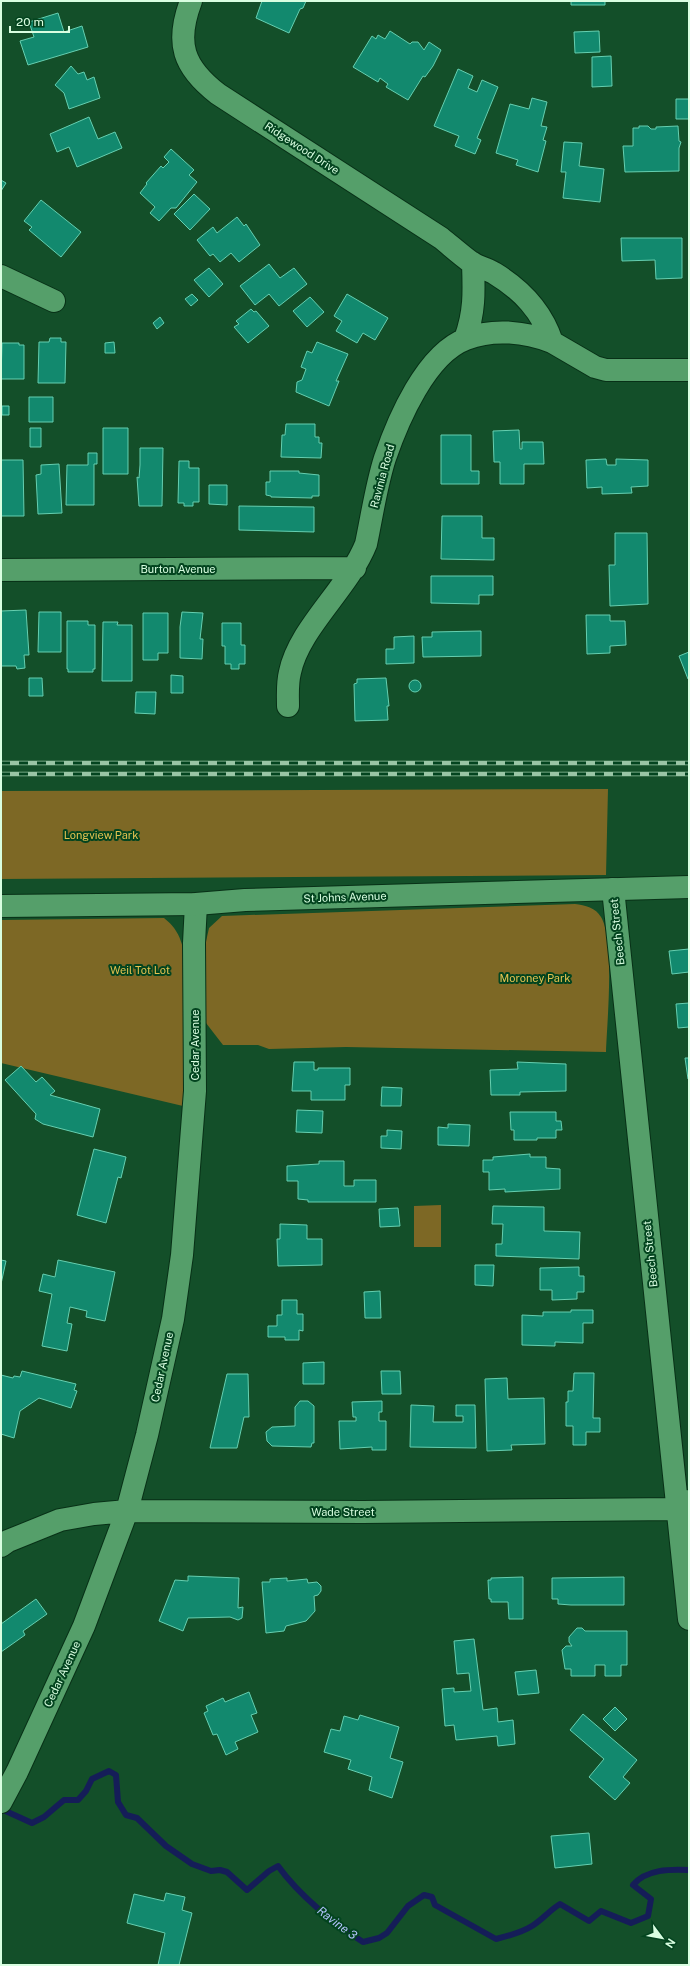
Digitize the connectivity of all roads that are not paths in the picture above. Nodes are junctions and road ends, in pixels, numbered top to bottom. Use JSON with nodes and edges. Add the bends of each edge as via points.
{"nodes":[{"id":1,"x":191,"y":1,"type":"edge"},
{"id":2,"x":473,"y":263,"type":"junction"},
{"id":3,"x":1,"y":276,"type":"edge"},
{"id":4,"x":54,"y":301,"type":"dead end"},
{"id":5,"x":465,"y":339,"type":"junction"},
{"id":6,"x":552,"y":342,"type":"junction"},
{"id":7,"x":689,"y":370,"type":"edge"},
{"id":8,"x":355,"y":568,"type":"junction"},
{"id":9,"x":1,"y":570,"type":"edge"},
{"id":10,"x":288,"y":706,"type":"dead end"},
{"id":11,"x":689,"y":887,"type":"edge"},
{"id":12,"x":613,"y":889,"type":"junction"},
{"id":13,"x":196,"y":904,"type":"junction"},
{"id":14,"x":1,"y":906,"type":"edge"},
{"id":15,"x":683,"y":1505,"type":"edge"},
{"id":16,"x":127,"y":1511,"type":"junction"},
{"id":17,"x":1,"y":1546,"type":"edge"},
{"id":18,"x":689,"y":1619,"type":"edge"},
{"id":19,"x":1,"y":1802,"type":"edge"}],
"edges":[{"from":1,"to":2,"type":"street","name":"Ridgewood Drive","via":[[183,35],[185,54],[192,70],[202,81],[218,94],[441,238]]},
{"from":2,"to":5,"type":"street","via":[[472,320]]},
{"from":2,"to":6,"type":"street","name":"Ridgewood Drive","via":[[493,272],[526,297],[539,312]]},
{"from":3,"to":4,"type":"street"},
{"from":5,"to":6,"type":"street","name":"Ravinia Road","via":[[504,332],[538,337]]},
{"from":5,"to":8,"type":"street","name":"Ravinia Road","via":[[436,360],[413,395],[396,430],[379,478],[366,544]]},
{"from":6,"to":7,"type":"street","via":[[595,367],[606,370]]},
{"from":8,"to":9,"type":"street","name":"Burton Avenue"},
{"from":8,"to":10,"type":"street","name":"Ravinia Road","via":[[296,653],[287,685]]},
{"from":11,"to":12,"type":"street","name":"St Johns Avenue"},
{"from":12,"to":13,"type":"street","name":"St Johns Avenue"},
{"from":12,"to":15,"type":"street","name":"Beech Street"},
{"from":13,"to":14,"type":"street","name":"St Johns Avenue"},
{"from":13,"to":16,"type":"street","name":"Cedar Avenue","via":[[195,1091],[182,1255],[173,1319]]},
{"from":15,"to":16,"type":"street","name":"Wade Street","via":[[363,1512]]},
{"from":15,"to":18,"type":"street","name":"Beech Street"},
{"from":16,"to":17,"type":"street","name":"Wade Street","via":[[60,1520]]},
{"from":16,"to":19,"type":"street","name":"Cedar Avenue","via":[[84,1626],[32,1741]]}]}
